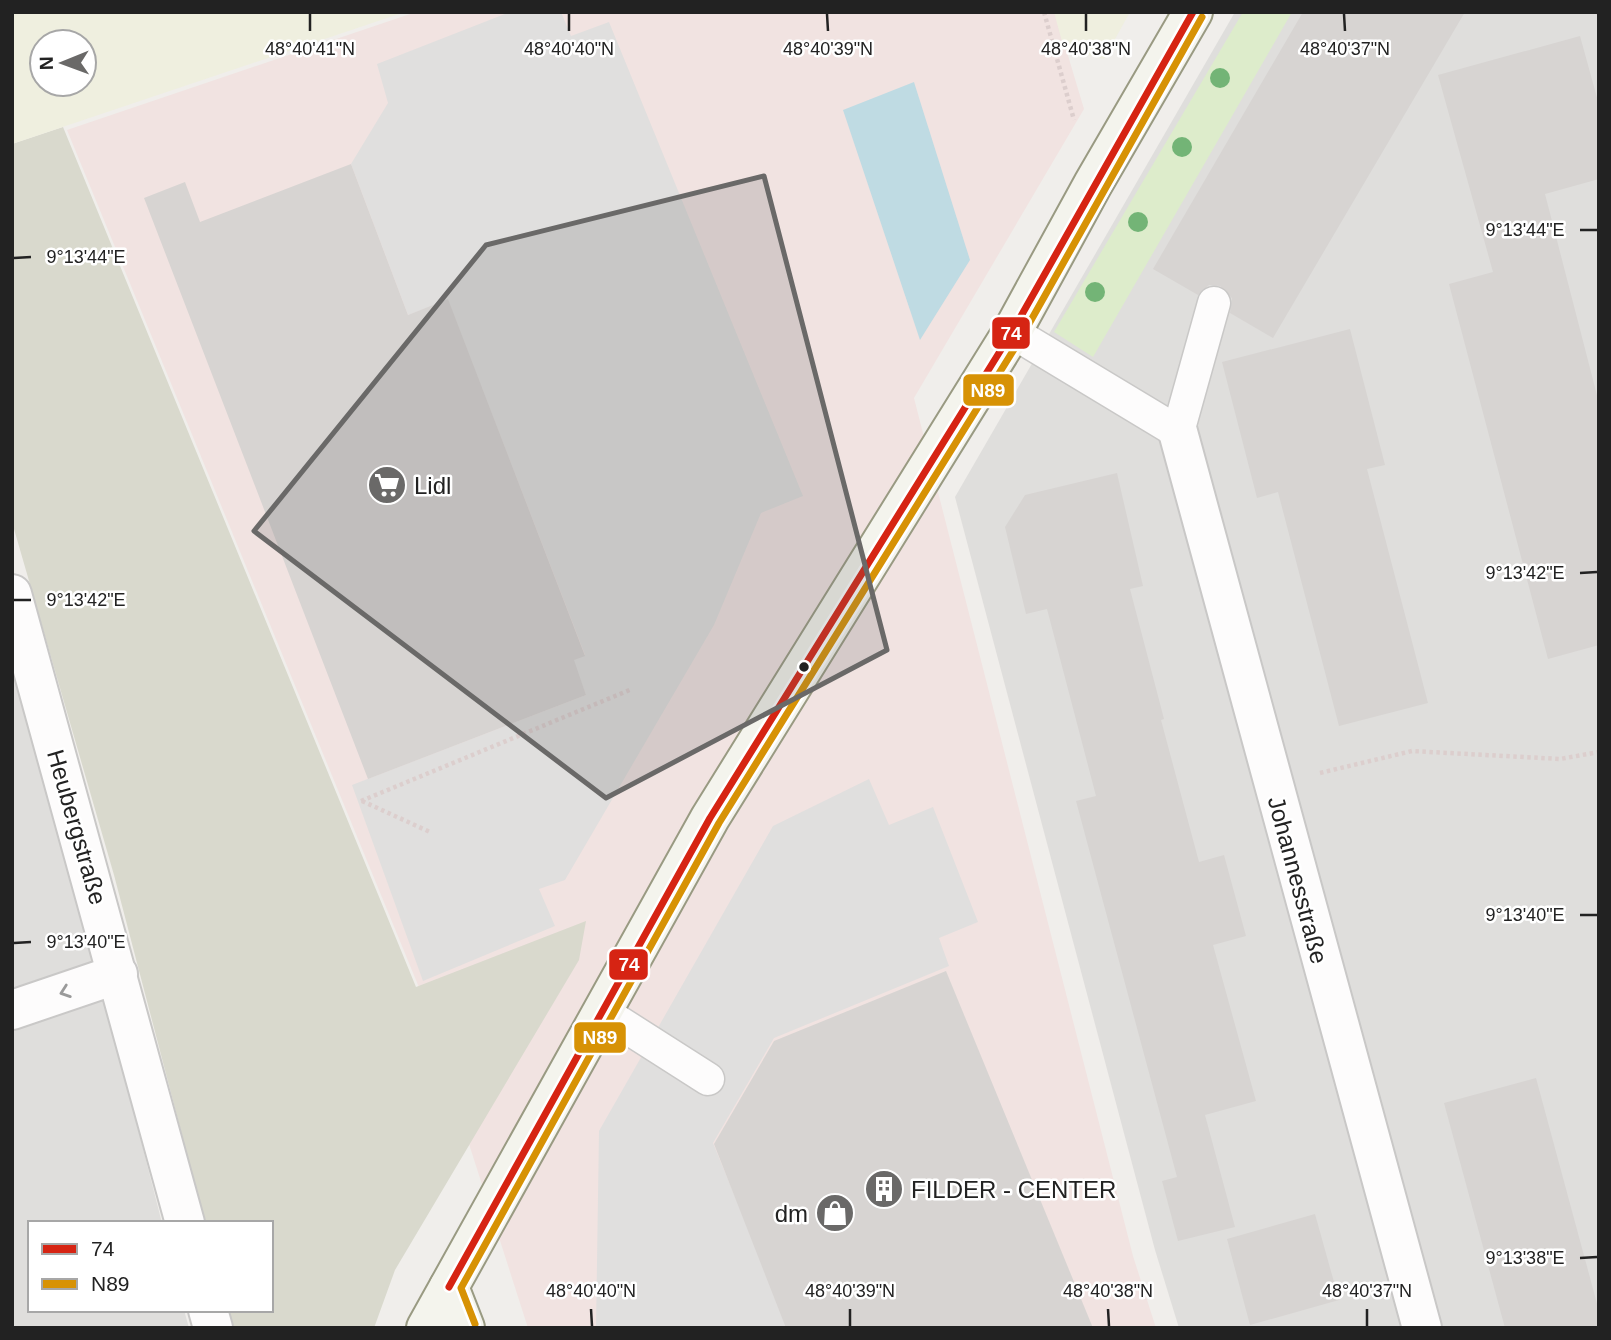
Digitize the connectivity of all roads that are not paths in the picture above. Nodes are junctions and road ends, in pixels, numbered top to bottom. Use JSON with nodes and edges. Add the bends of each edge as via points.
{"nodes":[{"id":1,"x":1194,"y":12,"type":"edge"},
{"id":2,"x":1214,"y":303,"type":"dead end"},
{"id":3,"x":1012,"y":332,"type":"junction"},
{"id":4,"x":1178,"y":432,"type":"junction"},
{"id":5,"x":12,"y":594,"type":"edge"},
{"id":6,"x":118,"y":974,"type":"junction"},
{"id":7,"x":12,"y":1010,"type":"edge"},
{"id":8,"x":603,"y":1012,"type":"junction"},
{"id":9,"x":708,"y":1079,"type":"dead end"},
{"id":10,"x":184,"y":1221,"type":"edge"},
{"id":11,"x":449,"y":1287,"type":"junction"},
{"id":12,"x":426,"y":1328,"type":"edge"},
{"id":13,"x":465,"y":1328,"type":"edge"},
{"id":14,"x":1422,"y":1328,"type":"edge"}],
"edges":[{"from":1,"to":3,"type":"main road"},
{"from":2,"to":4,"type":"lane"},
{"from":3,"to":4,"type":"lane"},
{"from":3,"to":8,"type":"main road","via":[[710,818]]},
{"from":4,"to":14,"type":"street","name":"Johannesstraße"},
{"from":5,"to":6,"type":"street","name":"Heubergstraße"},
{"from":6,"to":7,"type":"street","one_way":true},
{"from":6,"to":10,"type":"street","name":"Heubergstraße"},
{"from":8,"to":9,"type":"lane"},
{"from":8,"to":11,"type":"main road"},
{"from":11,"to":12,"type":"main road"},
{"from":11,"to":13,"type":"main road"}]}
